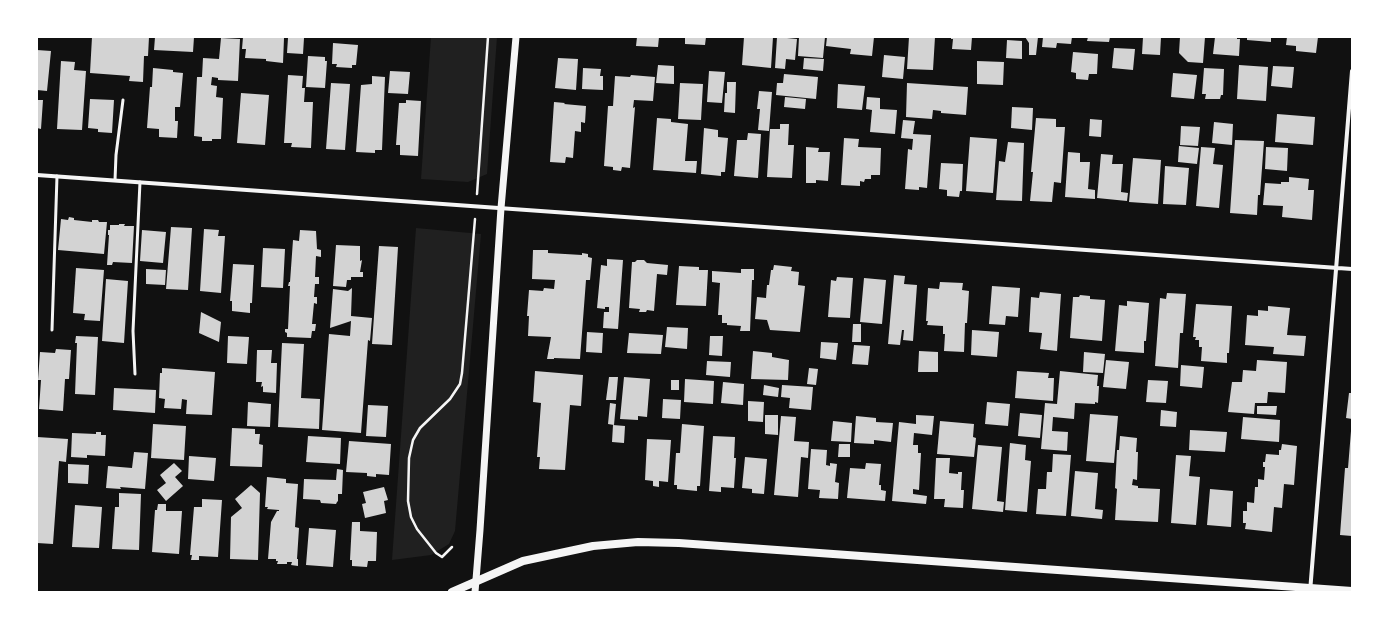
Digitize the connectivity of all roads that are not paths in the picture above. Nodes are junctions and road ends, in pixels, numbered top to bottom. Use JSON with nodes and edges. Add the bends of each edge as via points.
{"nodes":[{"id":1,"x":516,"y":37,"type":"edge"},
{"id":2,"x":1352,"y":71,"type":"edge"},
{"id":3,"x":123,"y":100,"type":"dead end"},
{"id":4,"x":37,"y":175,"type":"edge"},
{"id":5,"x":57,"y":176,"type":"junction"},
{"id":6,"x":115,"y":180,"type":"junction"},
{"id":7,"x":140,"y":182,"type":"junction"},
{"id":8,"x":501,"y":208,"type":"junction"},
{"id":9,"x":1336,"y":268,"type":"junction"},
{"id":10,"x":1352,"y":269,"type":"edge"},
{"id":11,"x":52,"y":330,"type":"dead end"},
{"id":12,"x":135,"y":374,"type":"dead end"},
{"id":13,"x":476,"y":582,"type":"junction"},
{"id":14,"x":1310,"y":590,"type":"edge"},
{"id":15,"x":1352,"y":591,"type":"edge"},
{"id":16,"x":452,"y":592,"type":"edge"},
{"id":17,"x":475,"y":592,"type":"edge"}],
"edges":[{"from":1,"to":8,"type":"street"},
{"from":2,"to":9,"type":"street"},
{"from":3,"to":6,"type":"lane"},
{"from":4,"to":5,"type":"street"},
{"from":5,"to":6,"type":"street"},
{"from":5,"to":11,"type":"lane"},
{"from":6,"to":7,"type":"street"},
{"from":7,"to":8,"type":"street"},
{"from":7,"to":12,"type":"lane","via":[[133,331]]},
{"from":8,"to":9,"type":"street"},
{"from":8,"to":13,"type":"street"},
{"from":9,"to":10,"type":"street"},
{"from":9,"to":14,"type":"street"},
{"from":13,"to":14,"type":"main road","via":[[523,561],[593,546],[638,542]]},
{"from":13,"to":16,"type":"main road"},
{"from":13,"to":17,"type":"street"},
{"from":14,"to":15,"type":"main road"}]}
